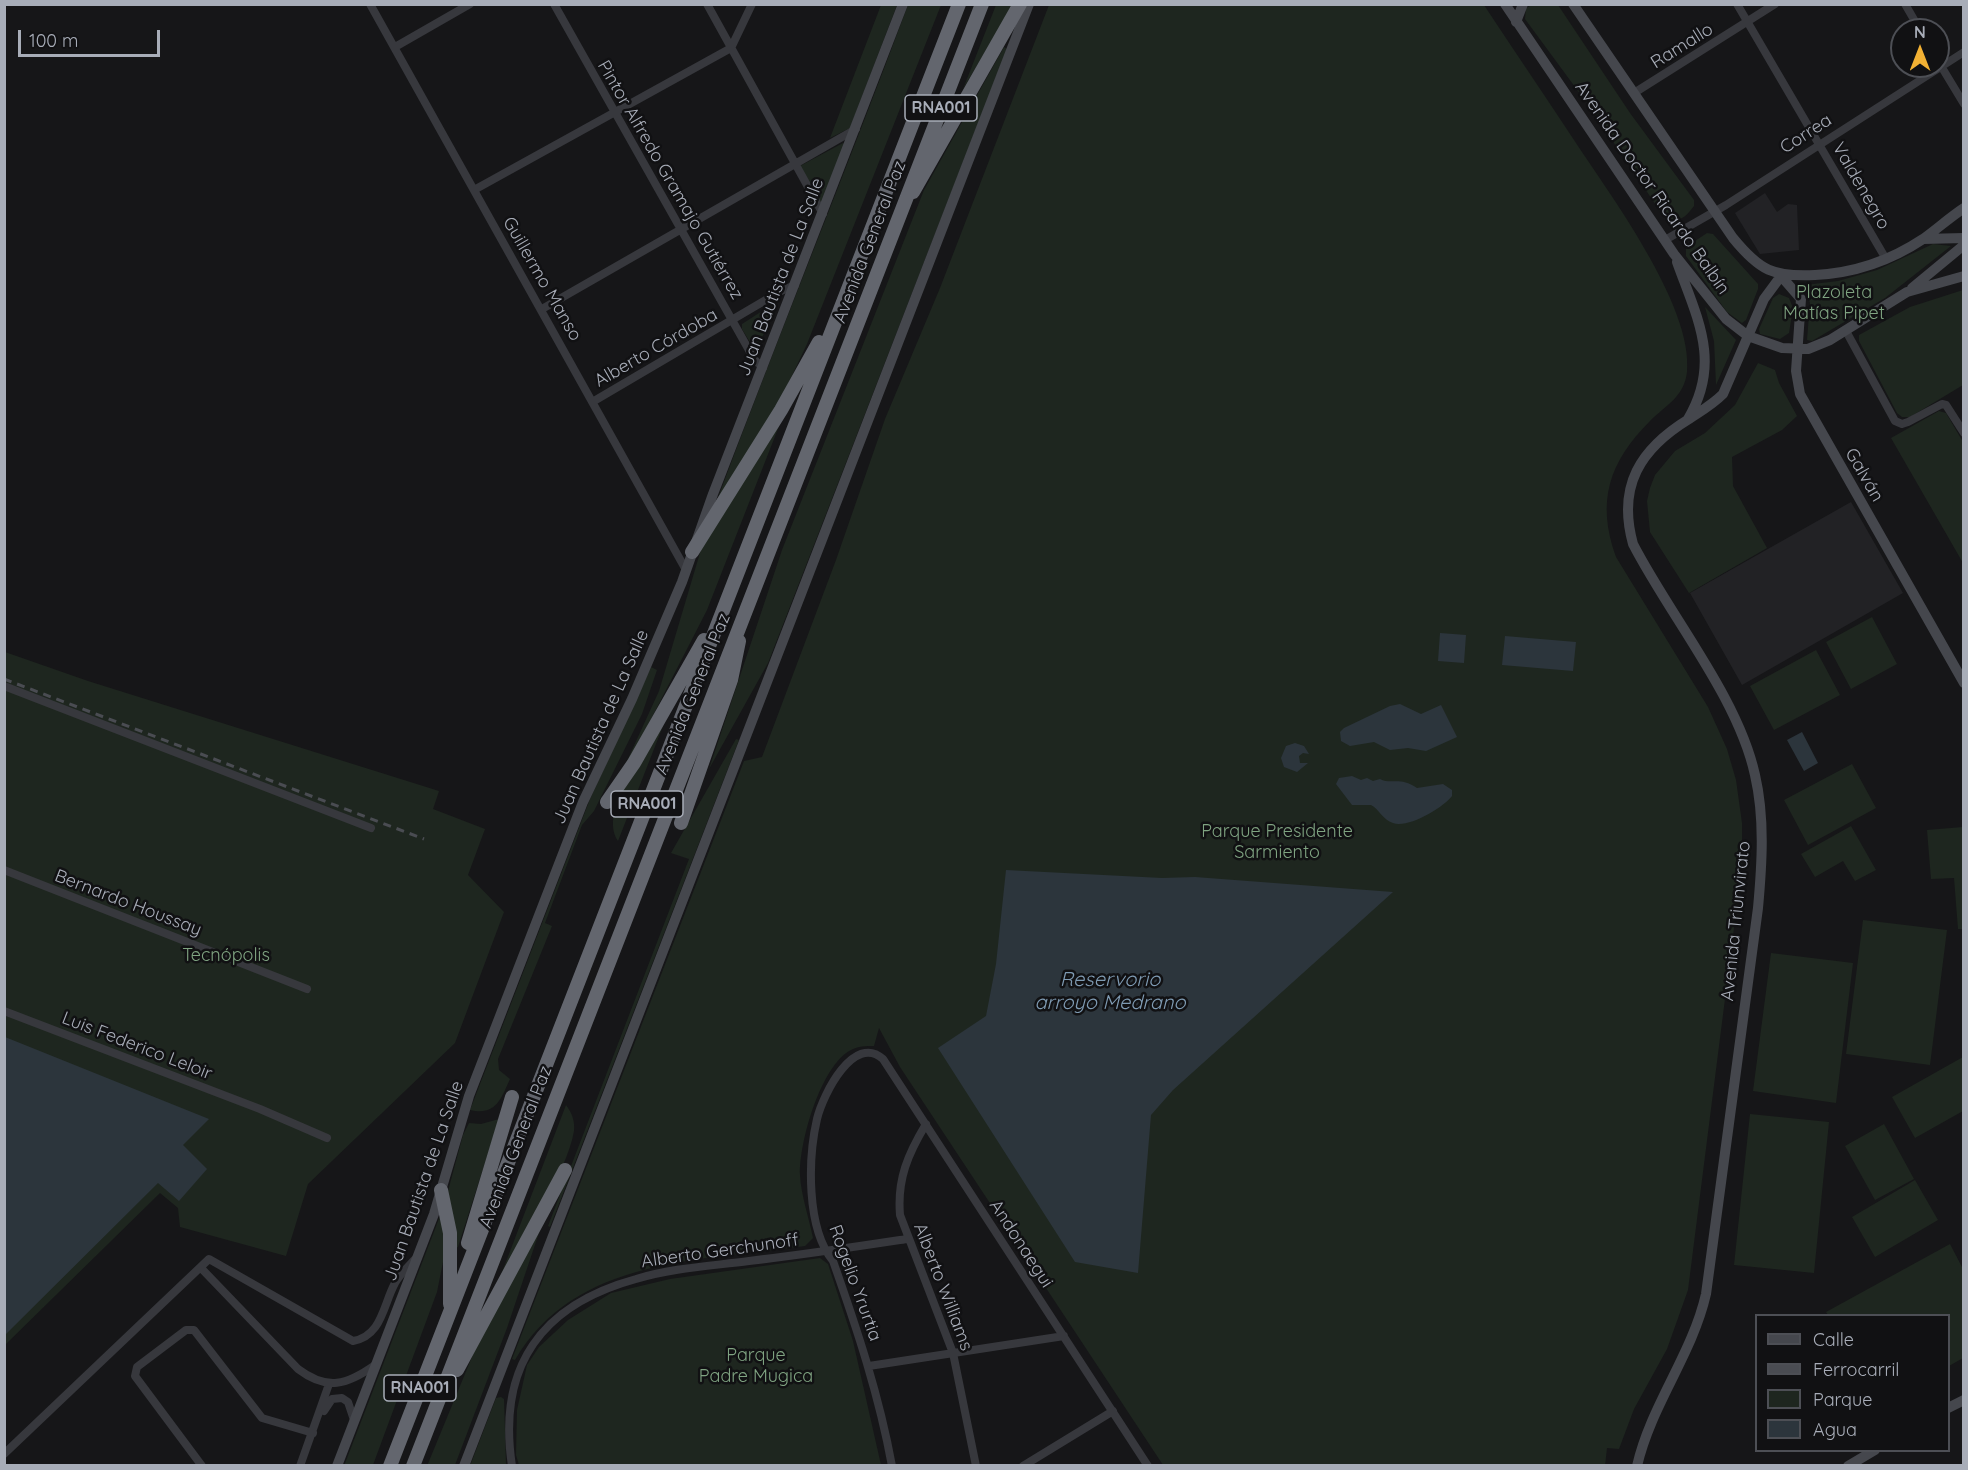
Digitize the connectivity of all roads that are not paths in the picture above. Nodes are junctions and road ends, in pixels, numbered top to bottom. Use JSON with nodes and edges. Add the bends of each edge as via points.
{"nodes":[{"id":1,"x":370,"y":4,"type":"edge"},
{"id":2,"x":470,"y":4,"type":"edge"},
{"id":3,"x":554,"y":4,"type":"edge"},
{"id":4,"x":707,"y":4,"type":"edge"},
{"id":5,"x":752,"y":4,"type":"edge"},
{"id":6,"x":903,"y":4,"type":"edge"},
{"id":7,"x":982,"y":4,"type":"edge"},
{"id":8,"x":1020,"y":4,"type":"edge"},
{"id":9,"x":1029,"y":4,"type":"edge"},
{"id":10,"x":1505,"y":4,"type":"edge"},
{"id":11,"x":1523,"y":4,"type":"edge"},
{"id":12,"x":1573,"y":4,"type":"edge"},
{"id":13,"x":1737,"y":4,"type":"edge"},
{"id":14,"x":1775,"y":4,"type":"edge"},
{"id":15,"x":1905,"y":4,"type":"edge"},
{"id":16,"x":957,"y":9,"type":"edge"},
{"id":17,"x":1913,"y":18,"type":"edge"},
{"id":18,"x":1516,"y":22,"type":"junction"},
{"id":19,"x":1748,"y":23,"type":"junction"},
{"id":20,"x":395,"y":47,"type":"junction"},
{"id":21,"x":732,"y":48,"type":"junction"},
{"id":22,"x":1964,"y":52,"type":"edge"},
{"id":23,"x":1950,"y":58,"type":"edge"},
{"id":24,"x":1917,"y":78,"type":"edge"},
{"id":25,"x":1948,"y":78,"type":"edge"},
{"id":26,"x":1634,"y":93,"type":"junction"},
{"id":27,"x":1964,"y":104,"type":"edge"},
{"id":28,"x":615,"y":113,"type":"junction"},
{"id":29,"x":857,"y":129,"type":"junction"},
{"id":30,"x":1819,"y":144,"type":"junction"},
{"id":31,"x":795,"y":165,"type":"junction"},
{"id":32,"x":474,"y":190,"type":"junction"},
{"id":33,"x":1964,"y":208,"type":"edge"},
{"id":34,"x":900,"y":211,"type":"junction"},
{"id":35,"x":1715,"y":212,"type":"junction"},
{"id":36,"x":823,"y":214,"type":"junction"},
{"id":37,"x":681,"y":229,"type":"junction"},
{"id":38,"x":1964,"y":238,"type":"edge"},
{"id":39,"x":1923,"y":239,"type":"junction"},
{"id":40,"x":1665,"y":240,"type":"junction"},
{"id":41,"x":1964,"y":245,"type":"edge"},
{"id":42,"x":1674,"y":254,"type":"junction"},
{"id":43,"x":1886,"y":259,"type":"junction"},
{"id":44,"x":1781,"y":276,"type":"junction"},
{"id":45,"x":1964,"y":276,"type":"edge"},
{"id":46,"x":795,"y":285,"type":"junction"},
{"id":47,"x":1907,"y":292,"type":"junction"},
{"id":48,"x":845,"y":296,"type":"junction"},
{"id":49,"x":542,"y":309,"type":"junction"},
{"id":50,"x":733,"y":321,"type":"junction"},
{"id":51,"x":1846,"y":331,"type":"junction"},
{"id":52,"x":1748,"y":336,"type":"junction"},
{"id":53,"x":1797,"y":350,"type":"junction"},
{"id":54,"x":763,"y":368,"type":"junction"},
{"id":55,"x":594,"y":401,"type":"junction"},
{"id":56,"x":1688,"y":419,"type":"junction"},
{"id":57,"x":1964,"y":433,"type":"edge"},
{"id":58,"x":692,"y":552,"type":"junction"},
{"id":59,"x":686,"y":570,"type":"junction"},
{"id":60,"x":723,"y":610,"type":"junction"},
{"id":61,"x":746,"y":610,"type":"junction"},
{"id":62,"x":1964,"y":683,"type":"edge"},
{"id":63,"x":4,"y":686,"type":"edge"},
{"id":64,"x":607,"y":802,"type":"dead end"},
{"id":65,"x":681,"y":823,"type":"dead end"},
{"id":66,"x":371,"y":828,"type":"dead end"},
{"id":67,"x":4,"y":870,"type":"edge"},
{"id":68,"x":307,"y":989,"type":"dead end"},
{"id":69,"x":4,"y":1011,"type":"edge"},
{"id":70,"x":862,"y":1052,"type":"joint"},
{"id":71,"x":512,"y":1097,"type":"dead end"},
{"id":72,"x":926,"y":1124,"type":"junction"},
{"id":73,"x":327,"y":1138,"type":"dead end"},
{"id":74,"x":565,"y":1170,"type":"dead end"},
{"id":75,"x":441,"y":1190,"type":"junction"},
{"id":76,"x":907,"y":1239,"type":"junction"},
{"id":77,"x":825,"y":1251,"type":"junction"},
{"id":78,"x":418,"y":1254,"type":"junction"},
{"id":79,"x":201,"y":1268,"type":"junction"},
{"id":80,"x":450,"y":1312,"type":"junction"},
{"id":81,"x":1064,"y":1336,"type":"junction"},
{"id":82,"x":953,"y":1353,"type":"junction"},
{"id":83,"x":375,"y":1365,"type":"junction"},
{"id":84,"x":869,"y":1366,"type":"junction"},
{"id":85,"x":498,"y":1380,"type":"junction"},
{"id":86,"x":329,"y":1384,"type":"junction"},
{"id":87,"x":513,"y":1386,"type":"junction"},
{"id":88,"x":1964,"y":1400,"type":"edge"},
{"id":89,"x":1950,"y":1407,"type":"edge"},
{"id":90,"x":434,"y":1411,"type":"junction"},
{"id":91,"x":1113,"y":1411,"type":"junction"},
{"id":92,"x":318,"y":1420,"type":"junction"},
{"id":93,"x":354,"y":1420,"type":"junction"},
{"id":94,"x":313,"y":1433,"type":"junction"},
{"id":95,"x":1872,"y":1452,"type":"edge"},
{"id":96,"x":4,"y":1454,"type":"edge"},
{"id":97,"x":202,"y":1466,"type":"edge"},
{"id":98,"x":300,"y":1466,"type":"edge"},
{"id":99,"x":337,"y":1466,"type":"edge"},
{"id":100,"x":390,"y":1466,"type":"edge"},
{"id":101,"x":413,"y":1466,"type":"edge"},
{"id":102,"x":464,"y":1466,"type":"edge"},
{"id":103,"x":513,"y":1466,"type":"edge"},
{"id":104,"x":892,"y":1466,"type":"edge"},
{"id":105,"x":976,"y":1466,"type":"edge"},
{"id":106,"x":1023,"y":1466,"type":"edge"},
{"id":107,"x":1148,"y":1466,"type":"edge"},
{"id":108,"x":1637,"y":1466,"type":"edge"},
{"id":109,"x":1848,"y":1466,"type":"edge"}],
"edges":[{"from":1,"to":20,"type":"street","name":"Guillermo Manso"},
{"from":2,"to":20,"type":"street"},
{"from":3,"to":28,"type":"street","name":"Pintor Alfredo Gramajo Gutiérrez"},
{"from":4,"to":21,"type":"street"},
{"from":5,"to":21,"type":"street"},
{"from":6,"to":29,"type":"street","name":"Juan Bautista de La Salle"},
{"from":7,"to":34,"type":"highway","name":"Avenida General Paz","number":"RNA001"},
{"from":8,"to":34,"type":"highway","via":[[927,173]]},
{"from":9,"to":85,"type":"street"},
{"from":10,"to":18,"type":"street","name":"Avenida Doctor Ricardo Balbín"},
{"from":11,"to":18,"type":"street"},
{"from":12,"to":26,"type":"street","name":"Avenida Doctor Ricardo Balbín"},
{"from":13,"to":19,"type":"street","name":"Valdenegro"},
{"from":14,"to":19,"type":"street","name":"Ramallo"},
{"from":15,"to":17,"type":"street"},
{"from":16,"to":48,"type":"highway","name":"Avenida General Paz","number":"RNA001"},
{"from":18,"to":40,"type":"street","name":"Avenida Doctor Ricardo Balbín"},
{"from":19,"to":26,"type":"street","name":"Ramallo"},
{"from":19,"to":30,"type":"street","name":"Valdenegro"},
{"from":20,"to":32,"type":"street","name":"Guillermo Manso"},
{"from":21,"to":28,"type":"street"},
{"from":21,"to":31,"type":"street"},
{"from":22,"to":23,"type":"street","name":"Correa"},
{"from":24,"to":30,"type":"street","name":"Correa"},
{"from":25,"to":27,"type":"street"},
{"from":26,"to":35,"type":"street","name":"Avenida Doctor Ricardo Balbín"},
{"from":28,"to":32,"type":"street"},
{"from":28,"to":37,"type":"street","name":"Pintor Alfredo Gramajo Gutiérrez"},
{"from":29,"to":31,"type":"street"},
{"from":29,"to":36,"type":"street","name":"Juan Bautista de La Salle"},
{"from":30,"to":35,"type":"street","name":"Correa"},
{"from":30,"to":43,"type":"street","name":"Valdenegro"},
{"from":31,"to":36,"type":"street"},
{"from":31,"to":37,"type":"street"},
{"from":32,"to":49,"type":"street","name":"Guillermo Manso"},
{"from":33,"to":39,"type":"street"},
{"from":34,"to":61,"type":"highway","name":"Avenida General Paz","number":"RNA001"},
{"from":35,"to":40,"type":"street","name":"Correa"},
{"from":35,"to":44,"type":"street","name":"Avenida Doctor Ricardo Balbín","via":[[1753,261]]},
{"from":36,"to":46,"type":"street","name":"Juan Bautista de La Salle"},
{"from":37,"to":49,"type":"street"},
{"from":37,"to":50,"type":"street","name":"Pintor Alfredo Gramajo Gutiérrez"},
{"from":38,"to":39,"type":"street"},
{"from":39,"to":43,"type":"street"},
{"from":40,"to":42,"type":"street","name":"Avenida Doctor Ricardo Balbín"},
{"from":41,"to":47,"type":"street"},
{"from":42,"to":52,"type":"street","name":"Avenida Doctor Ricardo Balbín","via":[[1726,319]]},
{"from":42,"to":56,"type":"street","name":"Avenida Triunvirato","via":[[1706,355],[1704,382]]},
{"from":43,"to":44,"type":"street","via":[[1853,271]]},
{"from":44,"to":52,"type":"street","name":"Avenida Triunvirato","via":[[1764,299]]},
{"from":44,"to":53,"type":"street","name":"Galván","via":[[1801,299]]},
{"from":45,"to":47,"type":"street","name":"Avenida Doctor Ricardo Balbín"},
{"from":46,"to":50,"type":"street","name":"Alberto Córdoba"},
{"from":46,"to":54,"type":"street","name":"Juan Bautista de La Salle"},
{"from":47,"to":51,"type":"street","name":"Avenida Doctor Ricardo Balbín"},
{"from":48,"to":58,"type":"highway","via":[[781,410]]},
{"from":48,"to":60,"type":"highway","name":"Avenida General Paz","number":"RNA001"},
{"from":49,"to":55,"type":"street","name":"Guillermo Manso"},
{"from":50,"to":54,"type":"street","name":"Pintor Alfredo Gramajo Gutiérrez"},
{"from":50,"to":55,"type":"street","name":"Alberto Córdoba"},
{"from":51,"to":53,"type":"street","name":"Avenida Doctor Ricardo Balbín","via":[[1818,346]]},
{"from":51,"to":57,"type":"street","via":[[1894,421],[1908,422],[1942,404]]},
{"from":52,"to":53,"type":"street","name":"Avenida Doctor Ricardo Balbín","via":[[1767,345]]},
{"from":52,"to":56,"type":"street","name":"Avenida Triunvirato","via":[[1723,394]]},
{"from":53,"to":62,"type":"street","name":"Galván","via":[[1800,394]]},
{"from":54,"to":58,"type":"street","name":"Juan Bautista de La Salle"},
{"from":55,"to":59,"type":"street","name":"Guillermo Manso"},
{"from":56,"to":108,"type":"street","name":"Avenida Triunvirato","via":[[1646,454],[1634,472],[1628,526],[1641,560],[1731,711],[1747,747],[1758,795],[1761,876],[1707,1294],[1694,1336],[1644,1438]]},
{"from":58,"to":59,"type":"street","name":"Juan Bautista de La Salle"},
{"from":59,"to":75,"type":"street","name":"Juan Bautista de La Salle","via":[[572,831],[469,1096]]},
{"from":60,"to":64,"type":"highway"},
{"from":60,"to":80,"type":"highway","name":"Avenida General Paz","number":"RNA001"},
{"from":61,"to":65,"type":"highway","via":[[732,680]]},
{"from":61,"to":90,"type":"highway","name":"Avenida General Paz","number":"RNA001"},
{"from":63,"to":66,"type":"street"},
{"from":67,"to":68,"type":"street","name":"Bernardo Houssay"},
{"from":69,"to":73,"type":"street","name":"Luis Federico Leloir"},
{"from":70,"to":72,"type":"street","name":"Andonaegui","via":[[875,1052],[883,1059]]},
{"from":70,"to":77,"type":"street","name":"Rogelio Yrurtia","via":[[847,1063],[818,1116],[810,1178]]},
{"from":71,"to":80,"type":"highway"},
{"from":72,"to":76,"type":"street","name":"Alberto Williams","via":[[908,1155],[898,1194]]},
{"from":72,"to":81,"type":"street","name":"Andonaegui"},
{"from":74,"to":90,"type":"highway"},
{"from":75,"to":78,"type":"street","name":"Juan Bautista de La Salle"},
{"from":75,"to":80,"type":"highway","via":[[450,1233]]},
{"from":76,"to":77,"type":"street","name":"Alberto Gerchunoff"},
{"from":76,"to":82,"type":"street","name":"Alberto Williams"},
{"from":77,"to":84,"type":"street","name":"Rogelio Yrurtia","via":[[833,1261]]},
{"from":77,"to":87,"type":"street","name":"Alberto Gerchunoff","via":[[667,1272],[603,1290],[575,1304],[550,1324],[524,1357]]},
{"from":78,"to":79,"type":"street","via":[[396,1281],[377,1325],[366,1338],[353,1341],[209,1259]]},
{"from":78,"to":83,"type":"street","name":"Juan Bautista de La Salle"},
{"from":79,"to":86,"type":"street","via":[[298,1369]]},
{"from":79,"to":96,"type":"street"},
{"from":80,"to":100,"type":"highway","name":"Avenida General Paz","number":"RNA001"},
{"from":81,"to":82,"type":"street"},
{"from":81,"to":91,"type":"street","name":"Andonaegui"},
{"from":82,"to":84,"type":"street"},
{"from":82,"to":105,"type":"street","name":"Alberto Williams"},
{"from":83,"to":86,"type":"street","via":[[357,1377]]},
{"from":83,"to":93,"type":"street","name":"Juan Bautista de La Salle"},
{"from":84,"to":104,"type":"street","name":"Rogelio Yrurtia"},
{"from":85,"to":87,"type":"street"},
{"from":85,"to":102,"type":"street"},
{"from":86,"to":92,"type":"street"},
{"from":87,"to":103,"type":"street","name":"Alberto Gerchunoff"},
{"from":88,"to":89,"type":"street"},
{"from":90,"to":101,"type":"highway","name":"Avenida General Paz","number":"RNA001"},
{"from":91,"to":106,"type":"street"},
{"from":91,"to":107,"type":"street","name":"Andonaegui"},
{"from":92,"to":93,"type":"street","via":[[336,1397],[348,1402]]},
{"from":92,"to":94,"type":"street"},
{"from":93,"to":99,"type":"street","name":"Juan Bautista de La Salle"},
{"from":94,"to":97,"type":"street","via":[[262,1418],[194,1330],[186,1330],[137,1367],[135,1376]]},
{"from":94,"to":98,"type":"street"},
{"from":95,"to":109,"type":"street"}]}
